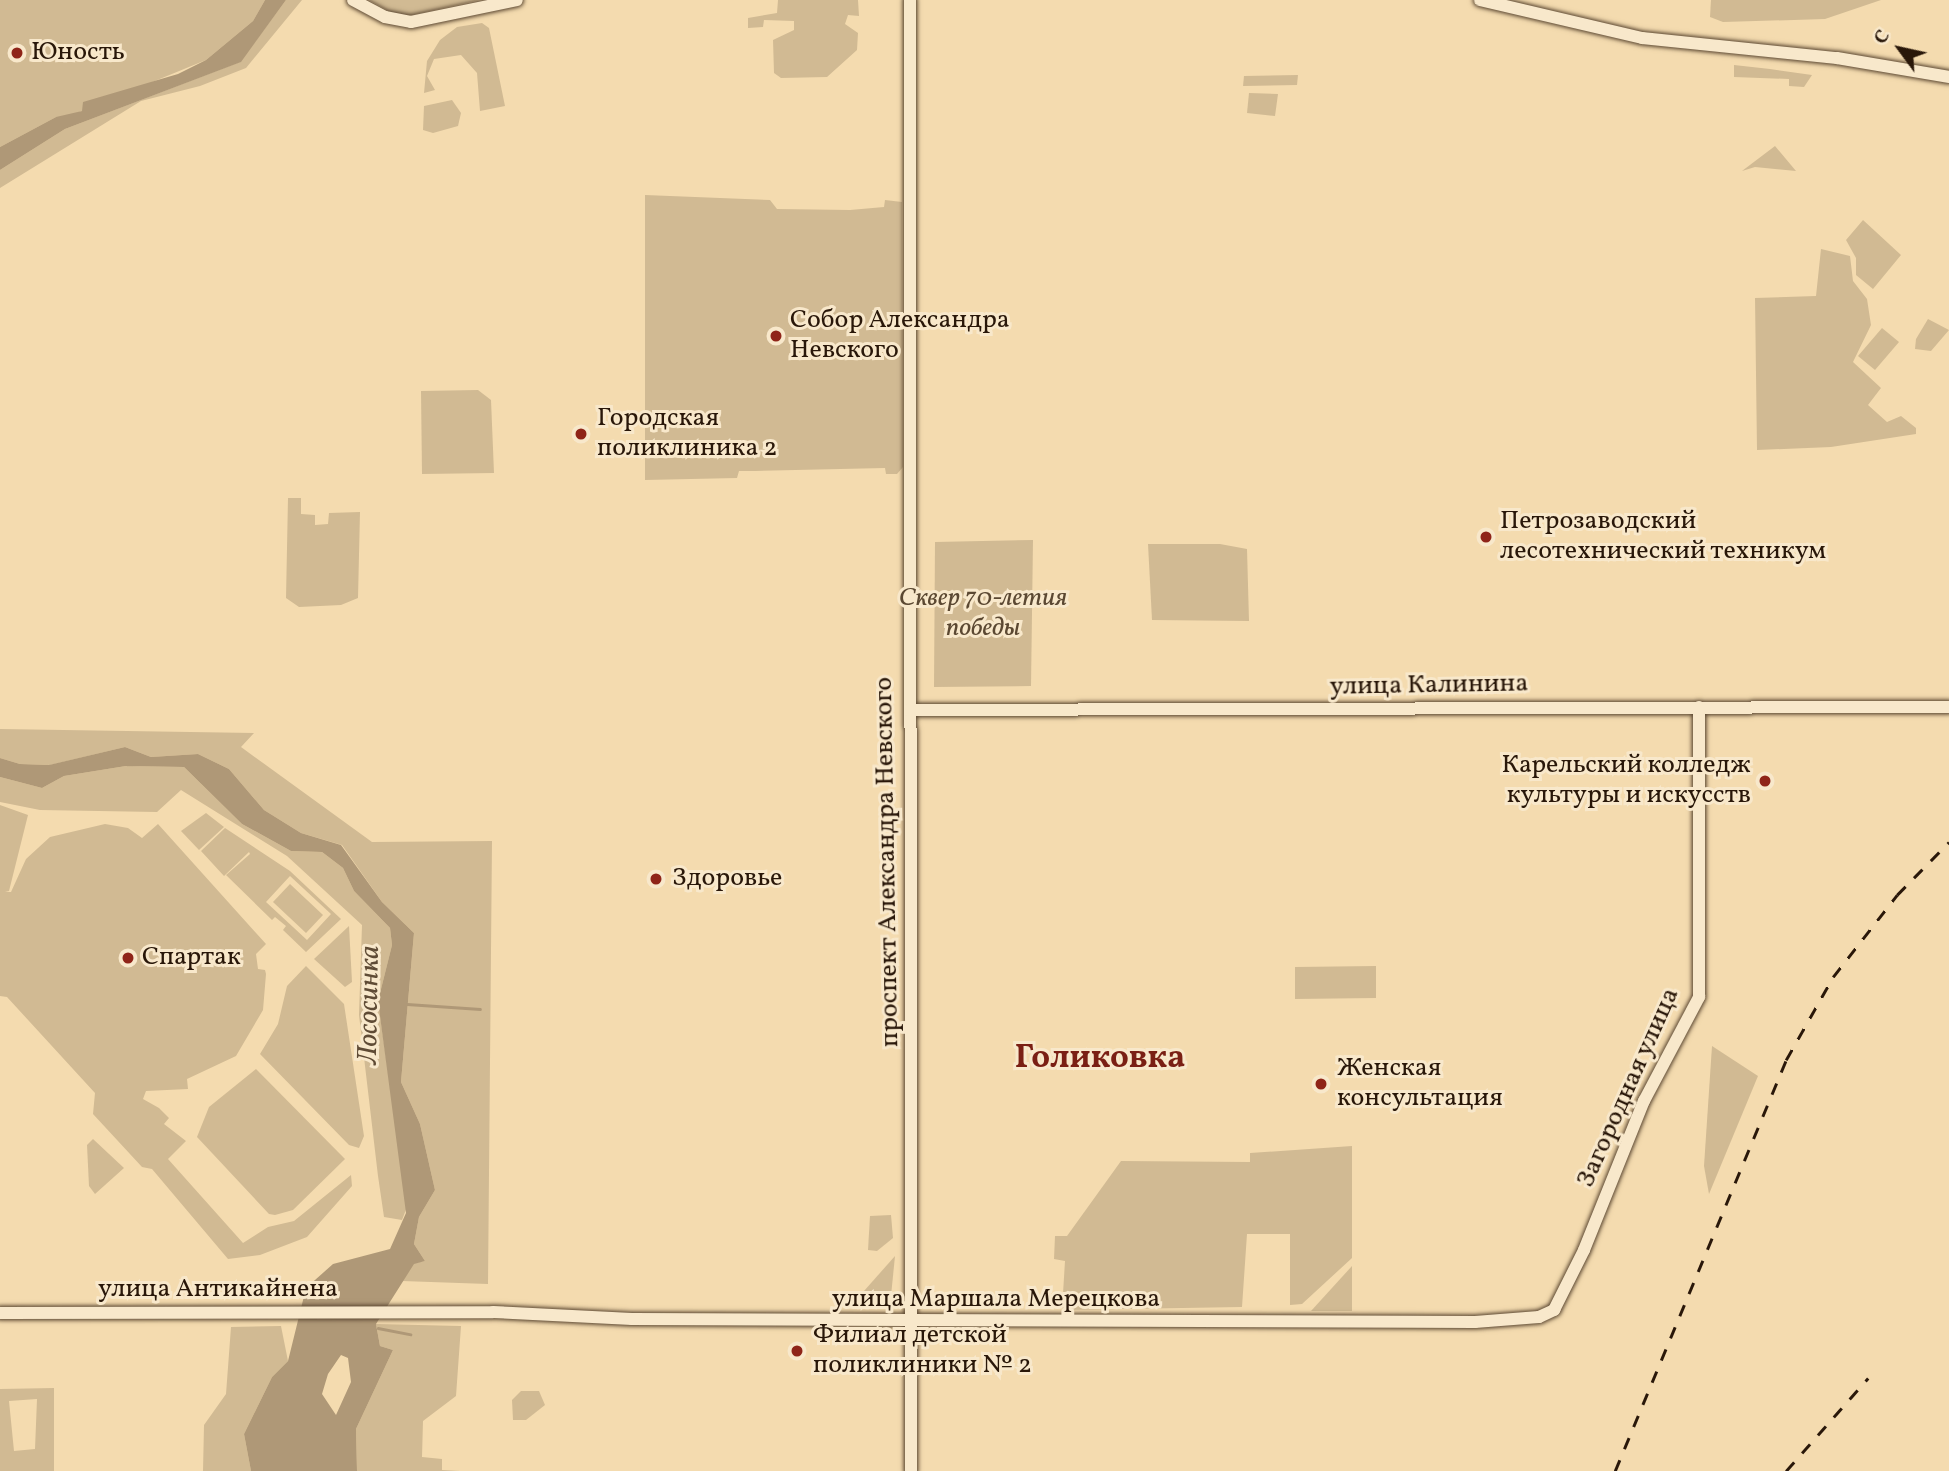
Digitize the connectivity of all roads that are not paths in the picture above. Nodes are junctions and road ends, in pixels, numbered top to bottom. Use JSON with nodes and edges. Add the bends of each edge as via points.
{"nodes":[{"id":1,"x":353,"y":0,"type":"edge"},
{"id":2,"x":517,"y":0,"type":"edge"},
{"id":3,"x":910,"y":0,"type":"edge"},
{"id":4,"x":1480,"y":0,"type":"edge"},
{"id":5,"x":1949,"y":76,"type":"edge"},
{"id":6,"x":1699,"y":707,"type":"junction"},
{"id":7,"x":1949,"y":707,"type":"edge"},
{"id":8,"x":910,"y":710,"type":"junction"},
{"id":9,"x":1553,"y":1310,"type":"joint"},
{"id":10,"x":436,"y":1312,"type":"joint"},
{"id":11,"x":0,"y":1313,"type":"edge"},
{"id":12,"x":910,"y":1320,"type":"junction"},
{"id":13,"x":911,"y":1471,"type":"edge"}],
"edges":[{"from":1,"to":2,"type":"main road","via":[[384,18],[411,22]]},
{"from":3,"to":8,"type":"main road","name":"проспект Александра Невского"},
{"from":4,"to":5,"type":"main road","via":[[1642,38],[1837,58]]},
{"from":6,"to":7,"type":"main road","name":"улица Калинина"},
{"from":6,"to":8,"type":"main road","name":"улица Калинина"},
{"from":6,"to":9,"type":"main road","name":"Загородная улица","via":[[1699,997],[1644,1101],[1584,1250]]},
{"from":8,"to":12,"type":"main road","name":"проспект Александра Невского"},
{"from":9,"to":12,"type":"main road","name":"улица Маршала Мерецкова","via":[[1539,1317],[1475,1322]]},
{"from":10,"to":11,"type":"main road","name":"улица Антикайнена"},
{"from":10,"to":12,"type":"main road","name":"улица Маршала Мерецкова"},
{"from":12,"to":13,"type":"main road","name":"проспект Александра Невского"}]}
